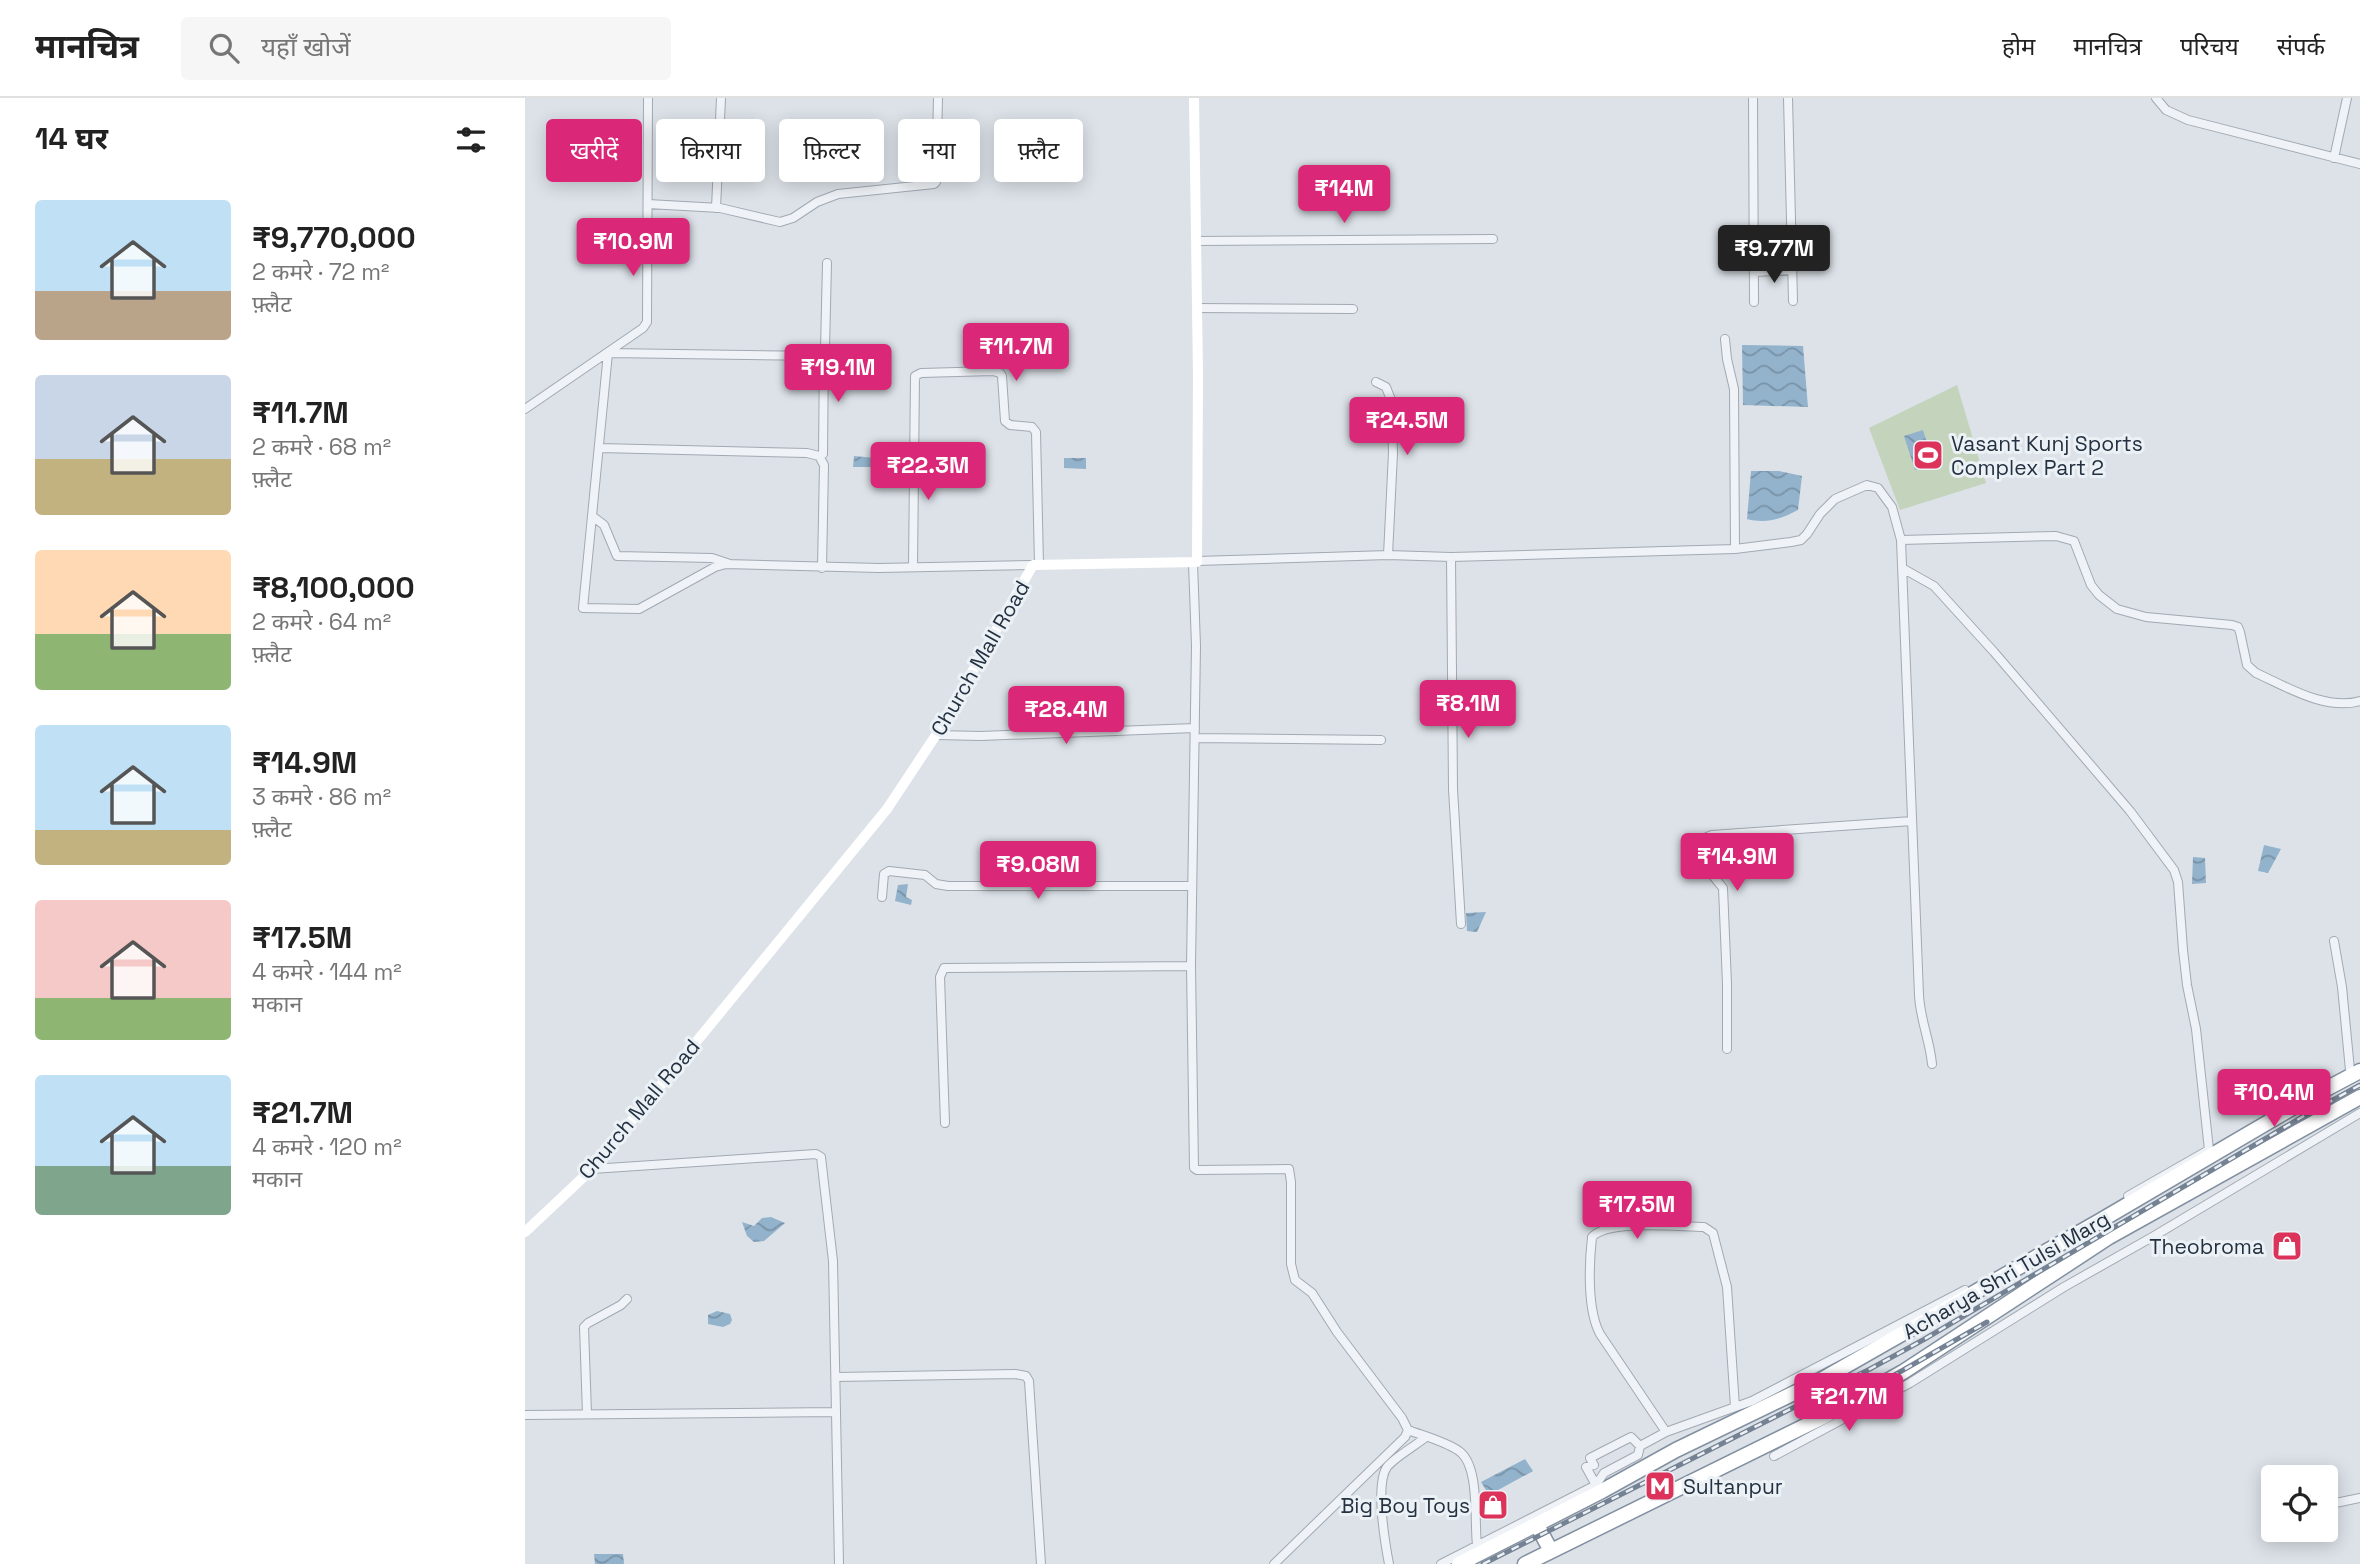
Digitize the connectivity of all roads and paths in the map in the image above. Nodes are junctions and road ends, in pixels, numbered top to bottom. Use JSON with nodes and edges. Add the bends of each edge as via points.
{"nodes":[{"id":1,"x":648,"y":98,"type":"edge"},
{"id":2,"x":721,"y":98,"type":"edge"},
{"id":3,"x":938,"y":98,"type":"edge"},
{"id":4,"x":1194,"y":98,"type":"edge"},
{"id":5,"x":1753,"y":98,"type":"edge"},
{"id":6,"x":1788,"y":98,"type":"edge"},
{"id":7,"x":2156,"y":98,"type":"edge"},
{"id":8,"x":2347,"y":98,"type":"edge"},
{"id":9,"x":2334,"y":158,"type":"junction"},
{"id":10,"x":2360,"y":164,"type":"edge"},
{"id":11,"x":648,"y":204,"type":"junction"},
{"id":12,"x":716,"y":208,"type":"junction"},
{"id":13,"x":1493,"y":239,"type":"dead end"},
{"id":14,"x":1196,"y":241,"type":"junction"},
{"id":15,"x":827,"y":263,"type":"dead end"},
{"id":16,"x":1792,"y":270,"type":"junction"},
{"id":17,"x":1754,"y":272,"type":"junction"},
{"id":18,"x":1793,"y":301,"type":"dead end"},
{"id":19,"x":1754,"y":302,"type":"dead end"},
{"id":20,"x":1197,"y":308,"type":"junction"},
{"id":21,"x":1353,"y":309,"type":"dead end"},
{"id":22,"x":1725,"y":339,"type":"dead end"},
{"id":23,"x":608,"y":353,"type":"junction"},
{"id":24,"x":824,"y":354,"type":"junction"},
{"id":25,"x":1377,"y":382,"type":"dead end"},
{"id":26,"x":525,"y":410,"type":"edge"},
{"id":27,"x":600,"y":448,"type":"junction"},
{"id":28,"x":823,"y":454,"type":"dead end"},
{"id":29,"x":592,"y":516,"type":"junction"},
{"id":30,"x":1901,"y":540,"type":"junction"},
{"id":31,"x":1735,"y":549,"type":"junction"},
{"id":32,"x":1388,"y":555,"type":"junction"},
{"id":33,"x":1451,"y":557,"type":"junction"},
{"id":34,"x":1195,"y":562,"type":"junction"},
{"id":35,"x":730,"y":564,"type":"junction"},
{"id":36,"x":1036,"y":565,"type":"junction"},
{"id":37,"x":913,"y":566,"type":"junction"},
{"id":38,"x":822,"y":568,"type":"junction"},
{"id":39,"x":1902,"y":568,"type":"junction"},
{"id":40,"x":2360,"y":701,"type":"edge"},
{"id":41,"x":1195,"y":733,"type":"junction"},
{"id":42,"x":936,"y":735,"type":"junction"},
{"id":43,"x":1381,"y":740,"type":"dead end"},
{"id":44,"x":1912,"y":821,"type":"junction"},
{"id":45,"x":1192,"y":886,"type":"junction"},
{"id":46,"x":882,"y":897,"type":"dead end"},
{"id":47,"x":1461,"y":924,"type":"dead end"},
{"id":48,"x":2334,"y":941,"type":"dead end"},
{"id":49,"x":1191,"y":967,"type":"junction"},
{"id":50,"x":1727,"y":1049,"type":"dead end"},
{"id":51,"x":1932,"y":1064,"type":"dead end"},
{"id":52,"x":2360,"y":1065,"type":"edge"},
{"id":53,"x":2355,"y":1071,"type":"edge"},
{"id":54,"x":2360,"y":1097,"type":"edge"},
{"id":55,"x":2360,"y":1113,"type":"edge"},
{"id":56,"x":945,"y":1123,"type":"dead end"},
{"id":57,"x":2209,"y":1150,"type":"junction"},
{"id":58,"x":592,"y":1169,"type":"junction"},
{"id":59,"x":525,"y":1232,"type":"edge"},
{"id":60,"x":627,"y":1299,"type":"dead end"},
{"id":61,"x":836,"y":1377,"type":"junction"},
{"id":62,"x":1735,"y":1407,"type":"junction"},
{"id":63,"x":836,"y":1412,"type":"junction"},
{"id":64,"x":525,"y":1415,"type":"edge"},
{"id":65,"x":587,"y":1415,"type":"junction"},
{"id":66,"x":1408,"y":1430,"type":"junction"},
{"id":67,"x":1666,"y":1432,"type":"junction"},
{"id":68,"x":1426,"y":1437,"type":"junction"},
{"id":69,"x":1640,"y":1446,"type":"junction"},
{"id":70,"x":1774,"y":1456,"type":"dead end"},
{"id":71,"x":1596,"y":1485,"type":"junction"},
{"id":72,"x":2360,"y":1498,"type":"edge"},
{"id":73,"x":2338,"y":1503,"type":"edge"},
{"id":74,"x":1537,"y":1525,"type":"junction"},
{"id":75,"x":1477,"y":1545,"type":"junction"},
{"id":76,"x":1551,"y":1551,"type":"junction"},
{"id":77,"x":839,"y":1564,"type":"edge"},
{"id":78,"x":1041,"y":1564,"type":"edge"},
{"id":79,"x":1274,"y":1564,"type":"edge"},
{"id":80,"x":1389,"y":1564,"type":"edge"},
{"id":81,"x":1441,"y":1564,"type":"edge"},
{"id":82,"x":1459,"y":1564,"type":"edge"},
{"id":83,"x":1525,"y":1564,"type":"edge"}],
"edges":[{"from":1,"to":11,"type":"street"},
{"from":2,"to":12,"type":"street"},
{"from":3,"to":12,"type":"street","via":[[934,184],[838,194],[780,222]]},
{"from":4,"to":14,"type":"street"},
{"from":5,"to":17,"type":"street"},
{"from":6,"to":16,"type":"street"},
{"from":7,"to":9,"type":"street","via":[[2166,110],[2188,120]]},
{"from":8,"to":9,"type":"street"},
{"from":9,"to":10,"type":"street"},
{"from":11,"to":12,"type":"street"},
{"from":11,"to":23,"type":"street","via":[[647,322]]},
{"from":13,"to":14,"type":"street"},
{"from":14,"to":20,"type":"street"},
{"from":15,"to":24,"type":"street"},
{"from":16,"to":17,"type":"street"},
{"from":16,"to":18,"type":"street"},
{"from":17,"to":19,"type":"street"},
{"from":20,"to":21,"type":"street"},
{"from":20,"to":34,"type":"street"},
{"from":22,"to":31,"type":"street","via":[[1734,389]]},
{"from":23,"to":24,"type":"street"},
{"from":23,"to":26,"type":"street"},
{"from":23,"to":27,"type":"street"},
{"from":24,"to":28,"type":"street"},
{"from":25,"to":32,"type":"street","via":[[1386,387],[1391,400]]},
{"from":27,"to":29,"type":"street"},
{"from":27,"to":38,"type":"street","via":[[819,456],[824,465]]},
{"from":29,"to":35,"type":"street","via":[[604,525],[617,555],[712,558]]},
{"from":29,"to":35,"type":"street","via":[[583,608],[639,609],[715,567]]},
{"from":30,"to":31,"type":"street","via":[[1887,500],[1878,488],[1867,485],[1835,499],[1801,540]]},
{"from":30,"to":39,"type":"street"},
{"from":30,"to":40,"type":"street","via":[[2068,538],[2077,545],[2091,585],[2117,609],[2146,617],[2238,627],[2247,666],[2256,673],[2329,704]]},
{"from":31,"to":33,"type":"street"},
{"from":32,"to":33,"type":"street"},
{"from":32,"to":34,"type":"street"},
{"from":33,"to":47,"type":"street","via":[[1453,789]]},
{"from":34,"to":36,"type":"street","name":"Church Mall Road"},
{"from":34,"to":41,"type":"street"},
{"from":35,"to":38,"type":"street"},
{"from":36,"to":37,"type":"street"},
{"from":36,"to":37,"type":"street","via":[[1036,432],[1005,421],[1002,376],[993,371],[915,376]]},
{"from":36,"to":42,"type":"street","name":"Church Mall Road"},
{"from":37,"to":38,"type":"street"},
{"from":39,"to":44,"type":"street"},
{"from":39,"to":57,"type":"street","via":[[1934,586],[1994,652],[2130,811],[2174,870]]},
{"from":41,"to":42,"type":"street"},
{"from":41,"to":43,"type":"street"},
{"from":41,"to":45,"type":"street"},
{"from":42,"to":58,"type":"street","name":"Church Mall Road","via":[[887,809]]},
{"from":44,"to":50,"type":"street","via":[[1707,837],[1709,871],[1723,888]]},
{"from":44,"to":51,"type":"street","via":[[1920,1010]]},
{"from":45,"to":46,"type":"street","via":[[948,886],[925,875],[889,871],[884,874]]},
{"from":45,"to":49,"type":"street"},
{"from":48,"to":53,"type":"street"},
{"from":49,"to":56,"type":"street","via":[[944,968],[940,977]]},
{"from":49,"to":66,"type":"street","via":[[1195,1170],[1289,1169],[1293,1276],[1312,1293]]},
{"from":52,"to":53,"type":"street"},
{"from":53,"to":57,"type":"street"},
{"from":53,"to":74,"type":"highway","name":"Acharya Shri Tulsi Marg","via":[[1821,1380],[1676,1450]]},
{"from":54,"to":76,"type":"highway","name":"Acharya Shri Tulsi Marg","via":[[2109,1237],[1903,1372],[1825,1416]]},
{"from":55,"to":70,"type":"street","via":[[1910,1383]]},
{"from":57,"to":62,"type":"street","via":[[2047,1247],[1821,1367]]},
{"from":58,"to":59,"type":"street","name":"Church Mall Road"},
{"from":58,"to":61,"type":"street","via":[[820,1156],[833,1261]]},
{"from":60,"to":65,"type":"street","via":[[584,1327]]},
{"from":61,"to":63,"type":"street"},
{"from":61,"to":78,"type":"street","via":[[1027,1376]]},
{"from":62,"to":67,"type":"street"},
{"from":62,"to":67,"type":"street","via":[[1727,1287],[1713,1233],[1704,1227],[1676,1226],[1597,1232],[1590,1251],[1598,1329]]},
{"from":63,"to":65,"type":"street"},
{"from":63,"to":77,"type":"street"},
{"from":64,"to":65,"type":"street"},
{"from":66,"to":68,"type":"street"},
{"from":66,"to":79,"type":"street"},
{"from":67,"to":69,"type":"street"},
{"from":68,"to":75,"type":"street","via":[[1459,1451],[1469,1463]]},
{"from":68,"to":80,"type":"street","via":[[1388,1467],[1382,1479]]},
{"from":69,"to":71,"type":"street","via":[[1638,1455],[1604,1473]]},
{"from":69,"to":71,"type":"street","via":[[1631,1437],[1590,1458],[1594,1465],[1586,1467]]},
{"from":71,"to":75,"type":"street"},
{"from":72,"to":73,"type":"street"},
{"from":74,"to":76,"type":"highway"},
{"from":74,"to":82,"type":"highway","name":"Acharya Shri Tulsi Marg"},
{"from":75,"to":81,"type":"street"},
{"from":76,"to":83,"type":"highway","name":"Acharya Shri Tulsi Marg"}]}
